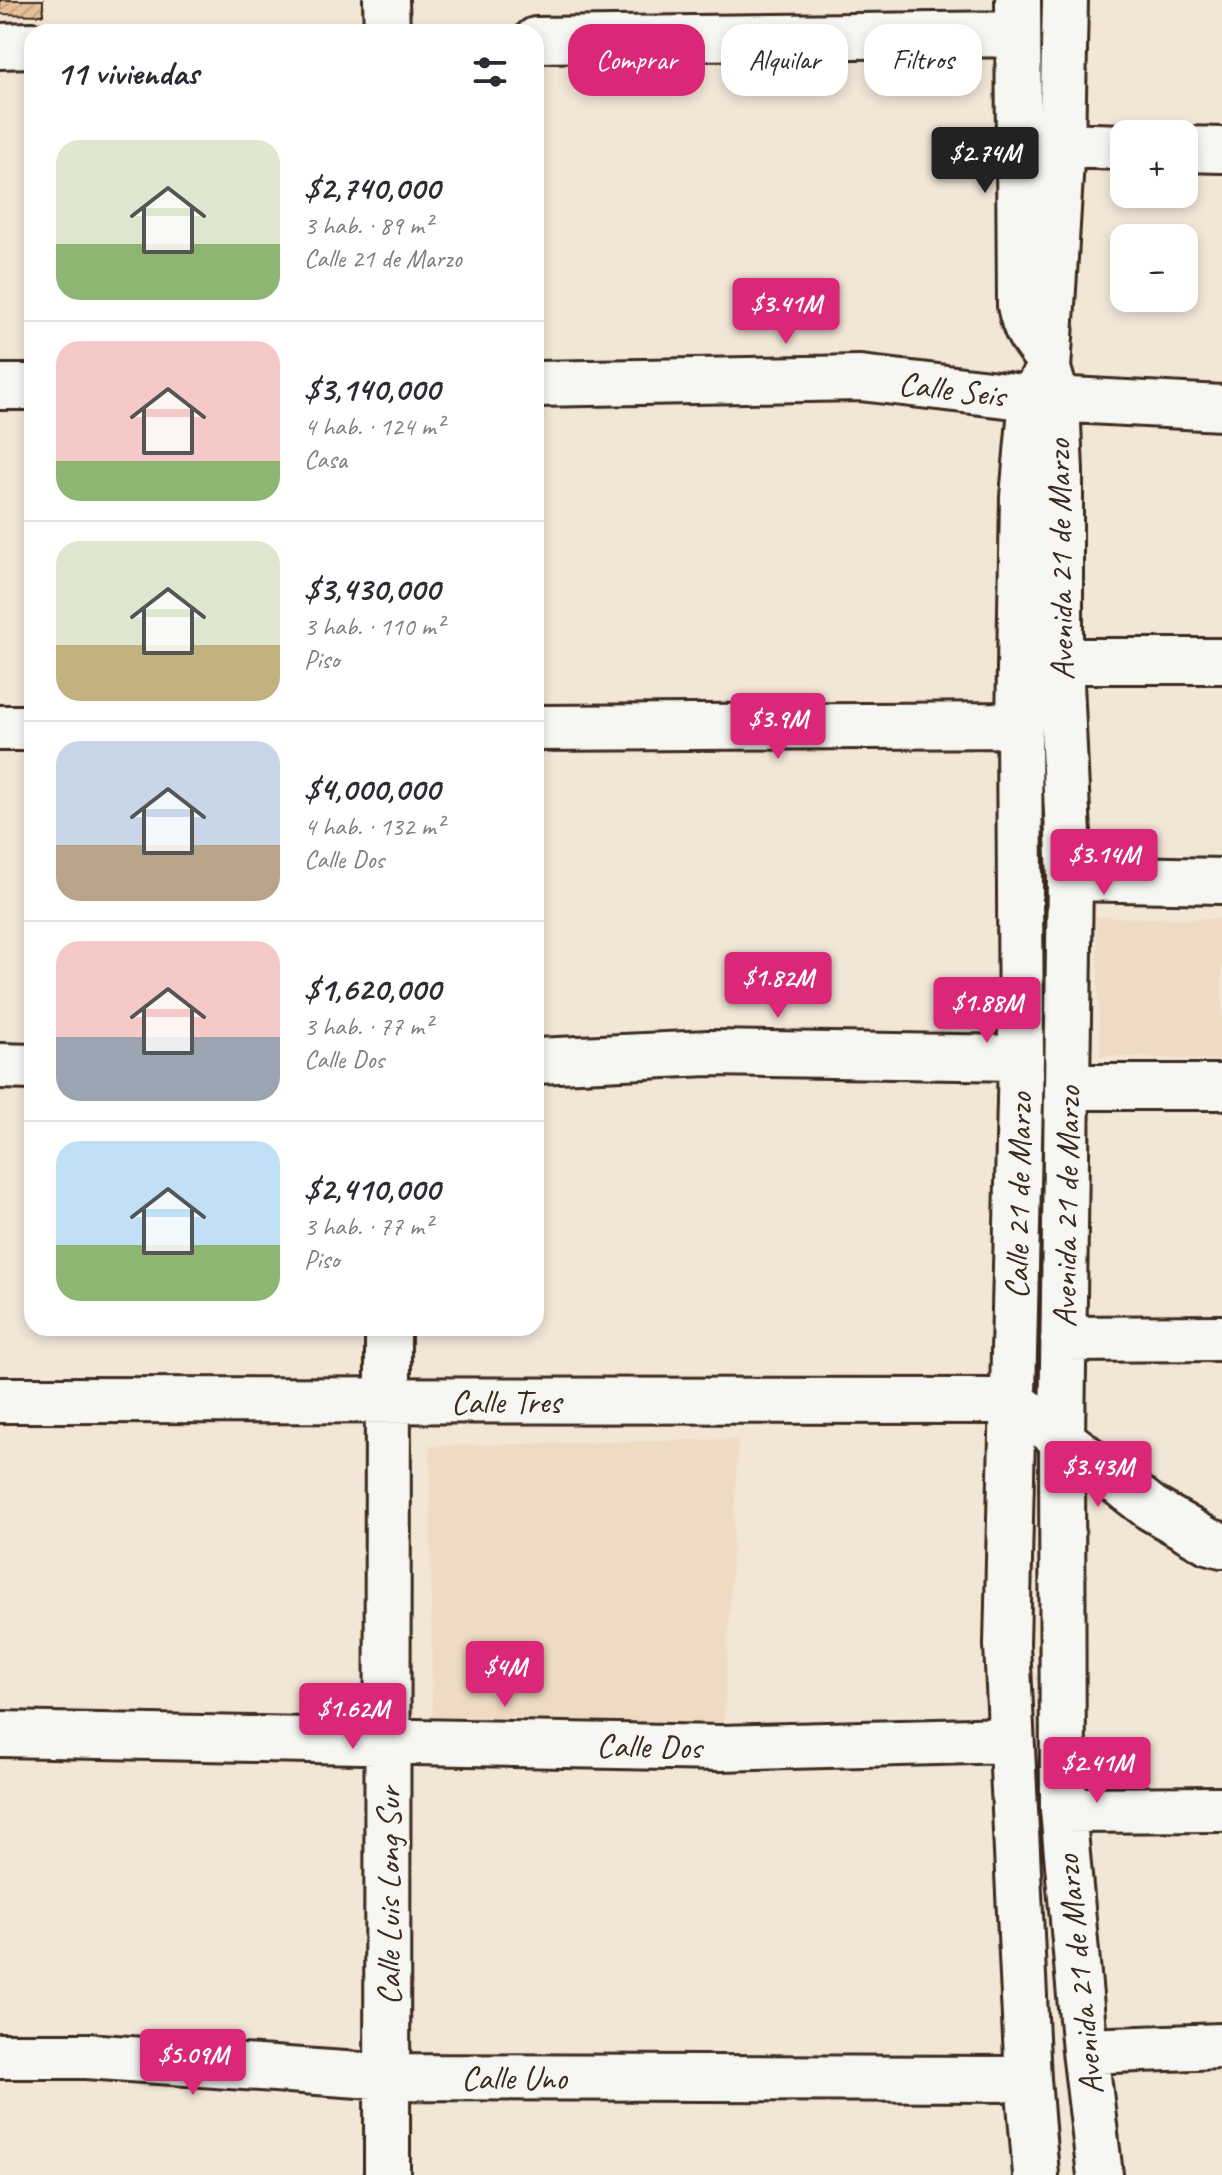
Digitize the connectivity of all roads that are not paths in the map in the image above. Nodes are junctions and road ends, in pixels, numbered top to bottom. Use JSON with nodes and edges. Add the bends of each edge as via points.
{"nodes":[{"id":1,"x":386,"y":0,"type":"edge"},
{"id":2,"x":1065,"y":0,"type":"edge"},
{"id":3,"x":1018,"y":17,"type":"edge"},
{"id":4,"x":387,"y":24,"type":"edge"},
{"id":5,"x":544,"y":40,"type":"edge"},
{"id":6,"x":24,"y":45,"type":"edge"},
{"id":7,"x":0,"y":46,"type":"edge"},
{"id":8,"x":1062,"y":145,"type":"junction"},
{"id":9,"x":1110,"y":147,"type":"edge"},
{"id":10,"x":1198,"y":149,"type":"edge"},
{"id":11,"x":1222,"y":150,"type":"edge"},
{"id":12,"x":1046,"y":381,"type":"junction"},
{"id":13,"x":544,"y":384,"type":"edge"},
{"id":14,"x":0,"y":387,"type":"edge"},
{"id":15,"x":24,"y":387,"type":"edge"},
{"id":16,"x":1222,"y":408,"type":"edge"},
{"id":17,"x":1060,"y":661,"type":"junction"},
{"id":18,"x":1222,"y":661,"type":"edge"},
{"id":19,"x":1019,"y":725,"type":"junction"},
{"id":20,"x":0,"y":728,"type":"edge"},
{"id":21,"x":24,"y":728,"type":"edge"},
{"id":22,"x":544,"y":728,"type":"edge"},
{"id":23,"x":1070,"y":878,"type":"junction"},
{"id":24,"x":1222,"y":881,"type":"edge"},
{"id":25,"x":1021,"y":1058,"type":"junction"},
{"id":26,"x":544,"y":1061,"type":"edge"},
{"id":27,"x":0,"y":1066,"type":"edge"},
{"id":28,"x":24,"y":1067,"type":"edge"},
{"id":29,"x":1068,"y":1087,"type":"junction"},
{"id":30,"x":1222,"y":1087,"type":"edge"},
{"id":31,"x":388,"y":1336,"type":"edge"},
{"id":32,"x":1222,"y":1338,"type":"edge"},
{"id":33,"x":1063,"y":1339,"type":"junction"},
{"id":34,"x":0,"y":1400,"type":"edge"},
{"id":35,"x":387,"y":1401,"type":"junction"},
{"id":36,"x":1013,"y":1401,"type":"junction"},
{"id":37,"x":1062,"y":1437,"type":"junction"},
{"id":38,"x":1222,"y":1545,"type":"edge"},
{"id":39,"x":0,"y":1734,"type":"edge"},
{"id":40,"x":1010,"y":1740,"type":"junction"},
{"id":41,"x":387,"y":1741,"type":"junction"},
{"id":42,"x":1222,"y":1809,"type":"edge"},
{"id":43,"x":1063,"y":1810,"type":"junction"},
{"id":44,"x":1222,"y":2046,"type":"edge"},
{"id":45,"x":1085,"y":2051,"type":"junction"},
{"id":46,"x":0,"y":2056,"type":"edge"},
{"id":47,"x":388,"y":2077,"type":"junction"},
{"id":48,"x":1028,"y":2079,"type":"junction"},
{"id":49,"x":387,"y":2175,"type":"edge"},
{"id":50,"x":1036,"y":2175,"type":"edge"},
{"id":51,"x":1100,"y":2175,"type":"edge"}],
"edges":[{"from":1,"to":4,"type":"street"},
{"from":2,"to":8,"type":"street","name":"Avenida 21 de Marzo"},
{"from":3,"to":5,"type":"street"},
{"from":3,"to":12,"type":"street","via":[[1020,305]]},
{"from":6,"to":7,"type":"street"},
{"from":8,"to":9,"type":"street"},
{"from":8,"to":12,"type":"street","name":"Avenida 21 de Marzo"},
{"from":10,"to":11,"type":"street"},
{"from":12,"to":13,"type":"street","name":"Calle Seis","via":[[860,378]]},
{"from":12,"to":16,"type":"street","name":"Calle Seis"},
{"from":12,"to":17,"type":"street","name":"Avenida 21 de Marzo","via":[[1060,472]]},
{"from":12,"to":19,"type":"street","name":"Calle 21 de Marzo","via":[[1023,497]]},
{"from":14,"to":15,"type":"street"},
{"from":17,"to":18,"type":"street"},
{"from":17,"to":23,"type":"street","name":"Avenida 21 de Marzo"},
{"from":19,"to":22,"type":"street"},
{"from":19,"to":25,"type":"street","name":"Calle 21 de Marzo"},
{"from":20,"to":21,"type":"street"},
{"from":23,"to":24,"type":"street"},
{"from":23,"to":29,"type":"street","name":"Avenida 21 de Marzo"},
{"from":25,"to":26,"type":"street","via":[[709,1053]]},
{"from":25,"to":36,"type":"street","name":"Calle 21 de Marzo"},
{"from":27,"to":28,"type":"street"},
{"from":29,"to":30,"type":"street"},
{"from":29,"to":33,"type":"street","name":"Avenida 21 de Marzo"},
{"from":31,"to":35,"type":"street","name":"Calle Luis Long Sur"},
{"from":32,"to":33,"type":"street"},
{"from":33,"to":37,"type":"street","name":"Avenida 21 de Marzo"},
{"from":34,"to":35,"type":"street","name":"Calle Tres"},
{"from":35,"to":36,"type":"street","name":"Calle Tres"},
{"from":35,"to":41,"type":"street","name":"Calle Luis Long Sur"},
{"from":36,"to":37,"type":"street"},
{"from":36,"to":40,"type":"street","name":"Calle 21 de Marzo"},
{"from":37,"to":38,"type":"street","via":[[1151,1508]]},
{"from":37,"to":43,"type":"street","name":"Avenida 21 de Marzo"},
{"from":39,"to":41,"type":"street","name":"Calle Dos"},
{"from":40,"to":41,"type":"street","name":"Calle Dos","via":[[721,1748]]},
{"from":40,"to":48,"type":"street","name":"Calle 21 de Marzo"},
{"from":41,"to":47,"type":"street","name":"Calle Luis Long Sur"},
{"from":42,"to":43,"type":"street"},
{"from":43,"to":45,"type":"street","name":"Avenida 21 de Marzo"},
{"from":44,"to":45,"type":"street"},
{"from":45,"to":51,"type":"street","name":"Avenida 21 de Marzo"},
{"from":46,"to":47,"type":"street","name":"Calle Uno","via":[[86,2056]]},
{"from":47,"to":48,"type":"street","name":"Calle Uno"},
{"from":47,"to":49,"type":"street","name":"Calle Luis Long Sur"},
{"from":48,"to":50,"type":"street","name":"Calle 21 de Marzo"}]}
